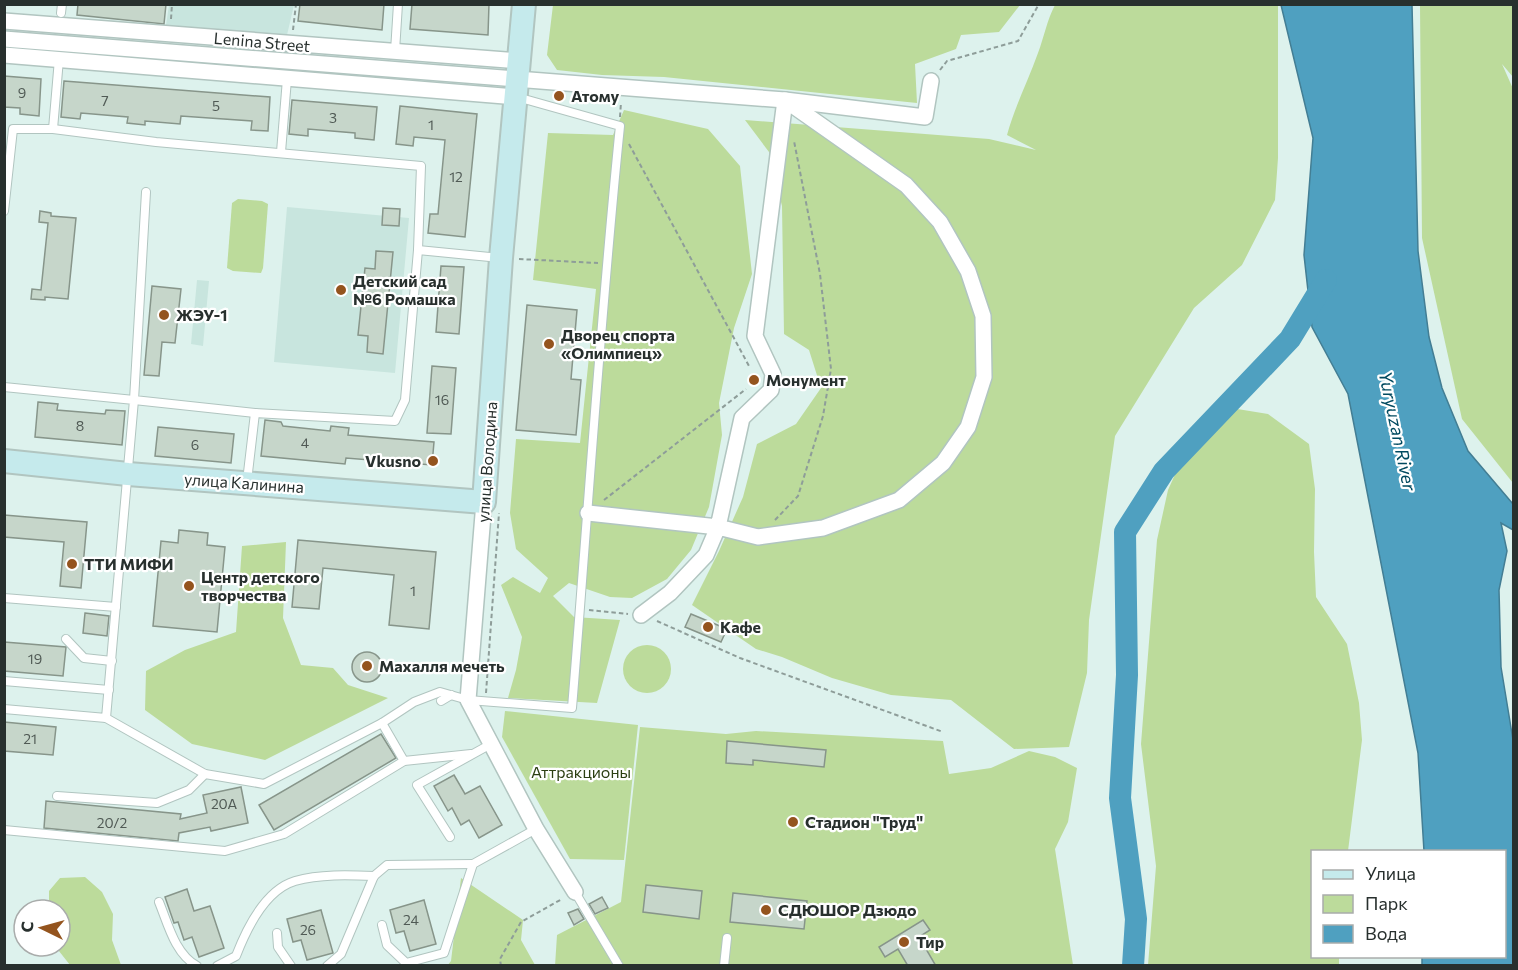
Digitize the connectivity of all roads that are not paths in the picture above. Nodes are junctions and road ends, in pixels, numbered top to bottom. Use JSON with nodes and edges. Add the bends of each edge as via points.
{"nodes":[{"id":1,"x":398,"y":4,"type":"edge"},
{"id":2,"x":524,"y":4,"type":"edge"},
{"id":3,"x":4,"y":21,"type":"edge"},
{"id":4,"x":4,"y":39,"type":"edge"},
{"id":5,"x":395,"y":51,"type":"junction"},
{"id":6,"x":4,"y":55,"type":"edge"},
{"id":7,"x":59,"y":59,"type":"junction"},
{"id":8,"x":287,"y":79,"type":"junction"},
{"id":9,"x":518,"y":79,"type":"junction"},
{"id":10,"x":930,"y":81,"type":"road end"},
{"id":11,"x":785,"y":100,"type":"junction"},
{"id":12,"x":53,"y":129,"type":"junction"},
{"id":13,"x":281,"y":152,"type":"junction"},
{"id":14,"x":6,"y":185,"type":"edge"},
{"id":15,"x":146,"y":192,"type":"dead end"},
{"id":16,"x":4,"y":211,"type":"edge"},
{"id":17,"x":418,"y":250,"type":"junction"},
{"id":18,"x":501,"y":258,"type":"junction"},
{"id":19,"x":4,"y":387,"type":"edge"},
{"id":20,"x":134,"y":400,"type":"junction"},
{"id":21,"x":255,"y":412,"type":"junction"},
{"id":22,"x":4,"y":461,"type":"edge"},
{"id":23,"x":128,"y":474,"type":"junction"},
{"id":24,"x":247,"y":483,"type":"junction"},
{"id":25,"x":484,"y":502,"type":"junction"},
{"id":26,"x":588,"y":513,"type":"junction"},
{"id":27,"x":718,"y":528,"type":"junction"},
{"id":28,"x":4,"y":598,"type":"edge"},
{"id":29,"x":116,"y":608,"type":"junction"},
{"id":30,"x":641,"y":615,"type":"road end"},
{"id":31,"x":66,"y":639,"type":"dead end"},
{"id":32,"x":112,"y":661,"type":"junction"},
{"id":33,"x":4,"y":681,"type":"edge"},
{"id":34,"x":109,"y":690,"type":"junction"},
{"id":35,"x":452,"y":695,"type":"junction"},
{"id":36,"x":468,"y":700,"type":"junction"},
{"id":37,"x":441,"y":701,"type":"dead end"},
{"id":38,"x":4,"y":709,"type":"edge"},
{"id":39,"x":106,"y":718,"type":"junction"},
{"id":40,"x":382,"y":723,"type":"junction"},
{"id":41,"x":491,"y":744,"type":"junction"},
{"id":42,"x":471,"y":754,"type":"junction"},
{"id":43,"x":404,"y":761,"type":"junction"},
{"id":44,"x":206,"y":774,"type":"junction"},
{"id":45,"x":57,"y":796,"type":"dead end"},
{"id":46,"x":536,"y":829,"type":"junction"},
{"id":47,"x":4,"y":830,"type":"edge"},
{"id":48,"x":450,"y":837,"type":"dead end"},
{"id":49,"x":472,"y":864,"type":"junction"},
{"id":50,"x":374,"y":876,"type":"junction"},
{"id":51,"x":575,"y":892,"type":"joint"},
{"id":52,"x":159,"y":902,"type":"dead end"},
{"id":53,"x":382,"y":925,"type":"dead end"},
{"id":54,"x":277,"y":933,"type":"dead end"},
{"id":55,"x":727,"y":938,"type":"dead end"},
{"id":56,"x":197,"y":966,"type":"edge"},
{"id":57,"x":217,"y":966,"type":"edge"},
{"id":58,"x":291,"y":966,"type":"edge"},
{"id":59,"x":327,"y":966,"type":"edge"},
{"id":60,"x":620,"y":966,"type":"edge"},
{"id":61,"x":724,"y":966,"type":"edge"}],
"edges":[{"from":1,"to":5,"type":"lane"},
{"from":2,"to":9,"type":"street","name":"улица Володина"},
{"from":3,"to":5,"type":"street","name":"Lenina Street"},
{"from":4,"to":9,"type":"street"},
{"from":5,"to":9,"type":"street","name":"Lenina Street"},
{"from":6,"to":7,"type":"street","name":"Lenina Street"},
{"from":7,"to":8,"type":"street","name":"Lenina Street"},
{"from":7,"to":12,"type":"lane"},
{"from":8,"to":9,"type":"street","name":"Lenina Street"},
{"from":8,"to":13,"type":"lane"},
{"from":9,"to":11,"type":"street"},
{"from":9,"to":18,"type":"street","name":"улица Володина"},
{"from":9,"to":26,"type":"lane","via":[[620,126]]},
{"from":10,"to":11,"type":"street","via":[[925,117]]},
{"from":11,"to":27,"type":"street","via":[[755,336],[773,374],[771,390],[742,418]]},
{"from":11,"to":27,"type":"street","via":[[906,185],[940,222],[968,271],[983,316],[984,377],[968,427],[943,463],[898,500],[823,528],[758,537]]},
{"from":12,"to":13,"type":"lane"},
{"from":12,"to":14,"type":"lane","via":[[13,129]]},
{"from":13,"to":17,"type":"lane","via":[[421,166]]},
{"from":14,"to":16,"type":"lane"},
{"from":15,"to":20,"type":"lane"},
{"from":17,"to":18,"type":"lane"},
{"from":17,"to":21,"type":"lane","via":[[405,400],[395,421]]},
{"from":18,"to":25,"type":"street","name":"улица Володина"},
{"from":19,"to":20,"type":"lane"},
{"from":20,"to":21,"type":"lane"},
{"from":20,"to":23,"type":"lane"},
{"from":21,"to":24,"type":"lane"},
{"from":22,"to":23,"type":"street","name":"улица Калинина"},
{"from":23,"to":24,"type":"street","name":"улица Калинина"},
{"from":23,"to":29,"type":"lane"},
{"from":24,"to":25,"type":"street","name":"улица Калинина"},
{"from":25,"to":36,"type":"street","name":"улица Володина"},
{"from":26,"to":27,"type":"street"},
{"from":26,"to":36,"type":"lane","via":[[572,708]]},
{"from":27,"to":30,"type":"street","via":[[706,555],[670,593]]},
{"from":28,"to":29,"type":"lane"},
{"from":29,"to":32,"type":"lane"},
{"from":31,"to":32,"type":"lane","via":[[84,658]]},
{"from":32,"to":34,"type":"lane"},
{"from":33,"to":34,"type":"lane"},
{"from":34,"to":39,"type":"lane"},
{"from":35,"to":36,"type":"lane"},
{"from":35,"to":37,"type":"lane"},
{"from":35,"to":40,"type":"lane","via":[[440,692],[414,702]]},
{"from":36,"to":41,"type":"street"},
{"from":38,"to":39,"type":"lane"},
{"from":39,"to":44,"type":"lane"},
{"from":40,"to":43,"type":"lane"},
{"from":40,"to":44,"type":"lane","via":[[264,784]]},
{"from":41,"to":42,"type":"lane"},
{"from":41,"to":46,"type":"street"},
{"from":42,"to":43,"type":"lane"},
{"from":42,"to":48,"type":"lane","via":[[417,785]]},
{"from":43,"to":47,"type":"lane","via":[[284,834],[225,851]]},
{"from":44,"to":45,"type":"lane","via":[[189,790],[157,803]]},
{"from":46,"to":49,"type":"lane"},
{"from":46,"to":51,"type":"street"},
{"from":49,"to":50,"type":"lane","via":[[387,865]]},
{"from":49,"to":53,"type":"lane","via":[[444,952],[406,963],[387,945]]},
{"from":50,"to":57,"type":"lane","via":[[337,875],[293,882],[269,898],[245,932],[236,956]]},
{"from":50,"to":59,"type":"lane","via":[[341,954]]},
{"from":51,"to":60,"type":"lane"},
{"from":52,"to":56,"type":"lane","via":[[186,960]]},
{"from":54,"to":58,"type":"lane","via":[[278,947]]},
{"from":55,"to":61,"type":"lane"}]}
